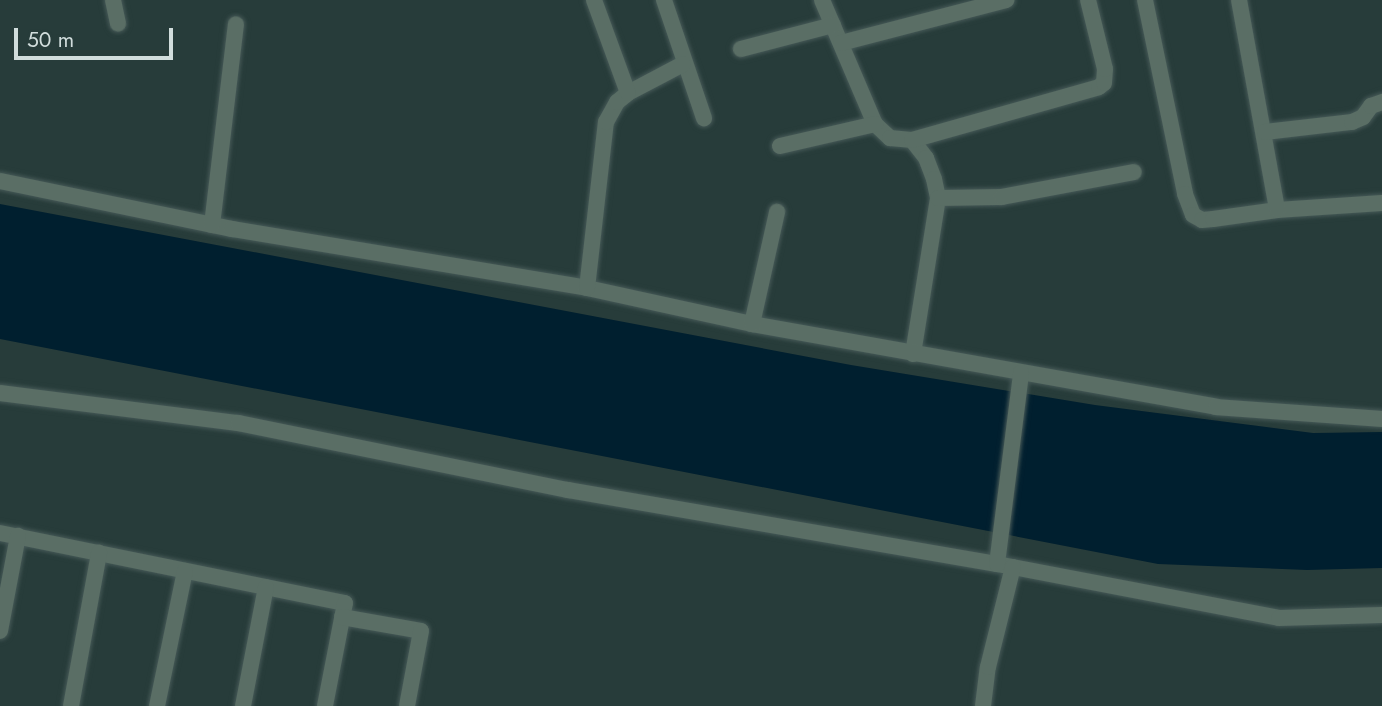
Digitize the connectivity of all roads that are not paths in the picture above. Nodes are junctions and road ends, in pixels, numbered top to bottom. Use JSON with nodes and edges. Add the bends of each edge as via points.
{"nodes":[{"id":1,"x":113,"y":0,"type":"edge"},
{"id":2,"x":594,"y":0,"type":"edge"},
{"id":3,"x":664,"y":0,"type":"edge"},
{"id":4,"x":822,"y":0,"type":"edge"},
{"id":5,"x":1006,"y":0,"type":"edge"},
{"id":6,"x":1088,"y":0,"type":"edge"},
{"id":7,"x":1144,"y":0,"type":"edge"},
{"id":8,"x":1239,"y":0,"type":"edge"},
{"id":9,"x":118,"y":23,"type":"dead end"},
{"id":10,"x":236,"y":24,"type":"dead end"},
{"id":11,"x":833,"y":24,"type":"junction"},
{"id":12,"x":841,"y":43,"type":"junction"},
{"id":13,"x":741,"y":50,"type":"dead end"},
{"id":14,"x":683,"y":64,"type":"junction"},
{"id":15,"x":628,"y":93,"type":"junction"},
{"id":16,"x":1382,"y":102,"type":"edge"},
{"id":17,"x":704,"y":118,"type":"dead end"},
{"id":18,"x":875,"y":124,"type":"junction"},
{"id":19,"x":1265,"y":132,"type":"junction"},
{"id":20,"x":912,"y":141,"type":"junction"},
{"id":21,"x":780,"y":146,"type":"dead end"},
{"id":22,"x":1134,"y":172,"type":"dead end"},
{"id":23,"x":0,"y":181,"type":"edge"},
{"id":24,"x":938,"y":198,"type":"junction"},
{"id":25,"x":1382,"y":203,"type":"edge"},
{"id":26,"x":1277,"y":210,"type":"junction"},
{"id":27,"x":777,"y":212,"type":"dead end"},
{"id":28,"x":212,"y":225,"type":"junction"},
{"id":29,"x":587,"y":288,"type":"junction"},
{"id":30,"x":752,"y":324,"type":"junction"},
{"id":31,"x":913,"y":355,"type":"junction"},
{"id":32,"x":1021,"y":373,"type":"junction"},
{"id":33,"x":0,"y":393,"type":"edge"},
{"id":34,"x":1382,"y":419,"type":"edge"},
{"id":35,"x":0,"y":533,"type":"edge"},
{"id":36,"x":18,"y":536,"type":"junction"},
{"id":37,"x":99,"y":553,"type":"junction"},
{"id":38,"x":1005,"y":565,"type":"junction"},
{"id":39,"x":185,"y":571,"type":"junction"},
{"id":40,"x":266,"y":587,"type":"junction"},
{"id":41,"x":1382,"y":615,"type":"edge"},
{"id":42,"x":342,"y":617,"type":"junction"},
{"id":43,"x":0,"y":631,"type":"edge"},
{"id":44,"x":71,"y":706,"type":"edge"},
{"id":45,"x":157,"y":706,"type":"edge"},
{"id":46,"x":243,"y":706,"type":"edge"},
{"id":47,"x":325,"y":706,"type":"edge"},
{"id":48,"x":407,"y":706,"type":"edge"},
{"id":49,"x":983,"y":706,"type":"edge"}],
"edges":[{"from":1,"to":9,"type":"street"},
{"from":2,"to":15,"type":"street"},
{"from":3,"to":14,"type":"street"},
{"from":4,"to":11,"type":"street"},
{"from":5,"to":12,"type":"street"},
{"from":6,"to":20,"type":"street","via":[[1105,69],[1100,87]]},
{"from":7,"to":26,"type":"street","via":[[1193,215],[1202,220]]},
{"from":8,"to":19,"type":"street"},
{"from":10,"to":28,"type":"street"},
{"from":11,"to":12,"type":"street"},
{"from":11,"to":13,"type":"street"},
{"from":12,"to":18,"type":"street"},
{"from":14,"to":15,"type":"street"},
{"from":14,"to":17,"type":"street"},
{"from":15,"to":29,"type":"street","via":[[606,122]]},
{"from":16,"to":19,"type":"street","via":[[1352,122]]},
{"from":18,"to":20,"type":"street","via":[[890,138]]},
{"from":18,"to":21,"type":"street"},
{"from":19,"to":26,"type":"street"},
{"from":20,"to":24,"type":"street","via":[[926,158]]},
{"from":22,"to":24,"type":"street","via":[[1002,197]]},
{"from":23,"to":28,"type":"street"},
{"from":24,"to":31,"type":"street"},
{"from":25,"to":26,"type":"street"},
{"from":27,"to":30,"type":"street"},
{"from":28,"to":29,"type":"street"},
{"from":29,"to":30,"type":"street"},
{"from":30,"to":31,"type":"street"},
{"from":31,"to":32,"type":"street"},
{"from":32,"to":34,"type":"street","via":[[1216,407]]},
{"from":32,"to":38,"type":"street"},
{"from":33,"to":38,"type":"street","via":[[238,423],[569,490]]},
{"from":35,"to":36,"type":"street"},
{"from":36,"to":37,"type":"street"},
{"from":36,"to":43,"type":"street"},
{"from":37,"to":39,"type":"street"},
{"from":37,"to":44,"type":"street"},
{"from":38,"to":41,"type":"street","via":[[1279,618]]},
{"from":38,"to":49,"type":"street"},
{"from":39,"to":40,"type":"street"},
{"from":39,"to":45,"type":"street"},
{"from":40,"to":42,"type":"street","via":[[345,603]]},
{"from":40,"to":46,"type":"street"},
{"from":42,"to":47,"type":"street"},
{"from":42,"to":48,"type":"street","via":[[421,631]]}]}
